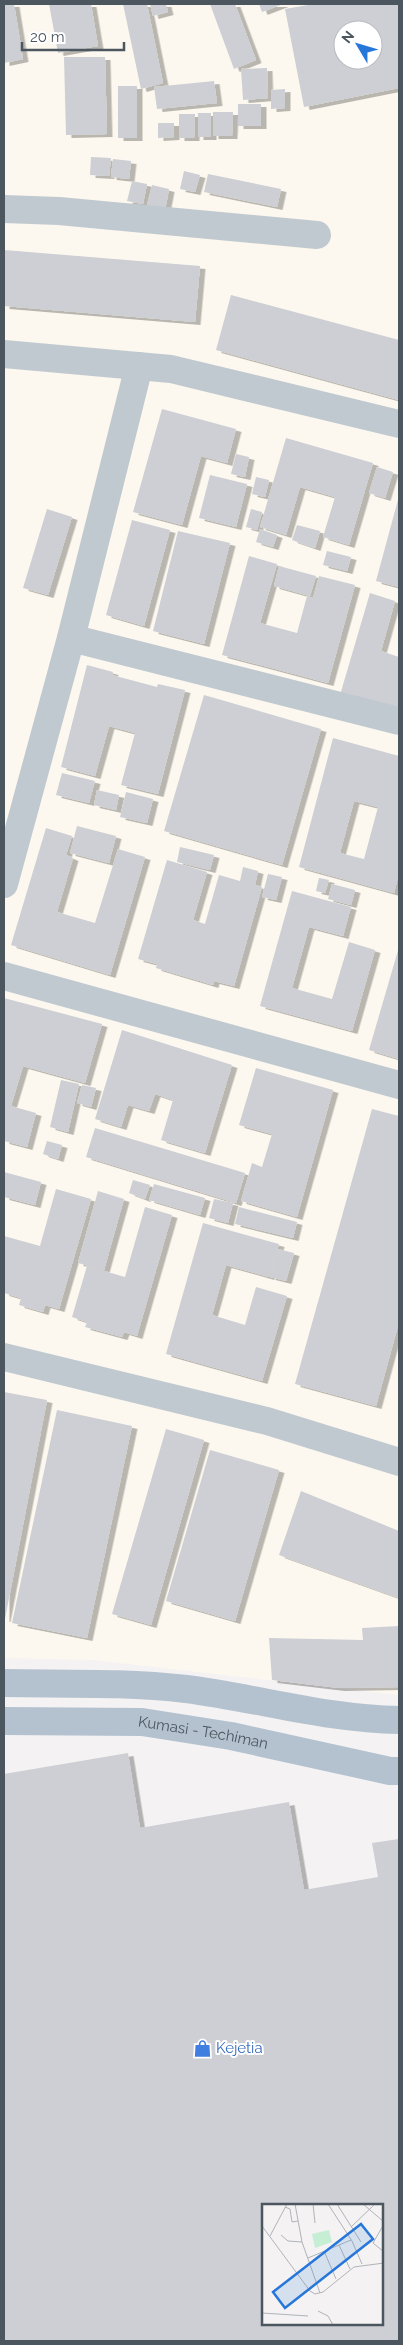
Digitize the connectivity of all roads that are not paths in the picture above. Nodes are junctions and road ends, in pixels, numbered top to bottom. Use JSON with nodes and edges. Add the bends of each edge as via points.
{"nodes":[{"id":1,"x":4,"y":209,"type":"edge"},
{"id":2,"x":317,"y":235,"type":"dead end"},
{"id":3,"x":4,"y":354,"type":"edge"},
{"id":4,"x":138,"y":366,"type":"junction"},
{"id":5,"x":399,"y":424,"type":"edge"},
{"id":6,"x":71,"y":638,"type":"junction"},
{"id":7,"x":399,"y":721,"type":"edge"},
{"id":8,"x":4,"y":884,"type":"edge"},
{"id":9,"x":4,"y":976,"type":"edge"},
{"id":10,"x":399,"y":1085,"type":"edge"},
{"id":11,"x":4,"y":1356,"type":"edge"},
{"id":12,"x":399,"y":1462,"type":"edge"},
{"id":13,"x":4,"y":1682,"type":"edge"},
{"id":14,"x":399,"y":1720,"type":"edge"},
{"id":15,"x":4,"y":1721,"type":"edge"},
{"id":16,"x":399,"y":1771,"type":"edge"}],
"edges":[{"from":1,"to":2,"type":"street","via":[[59,211]]},
{"from":3,"to":4,"type":"street"},
{"from":4,"to":5,"type":"street","via":[[171,368]]},
{"from":4,"to":6,"type":"street"},
{"from":6,"to":7,"type":"street"},
{"from":6,"to":8,"type":"street"},
{"from":9,"to":10,"type":"street"},
{"from":11,"to":12,"type":"street","via":[[267,1421]]},
{"from":13,"to":14,"type":"main road","via":[[186,1689],[364,1720]]},
{"from":15,"to":16,"type":"main road","name":"Kumasi - Techiman","via":[[142,1722],[231,1736]]}]}
